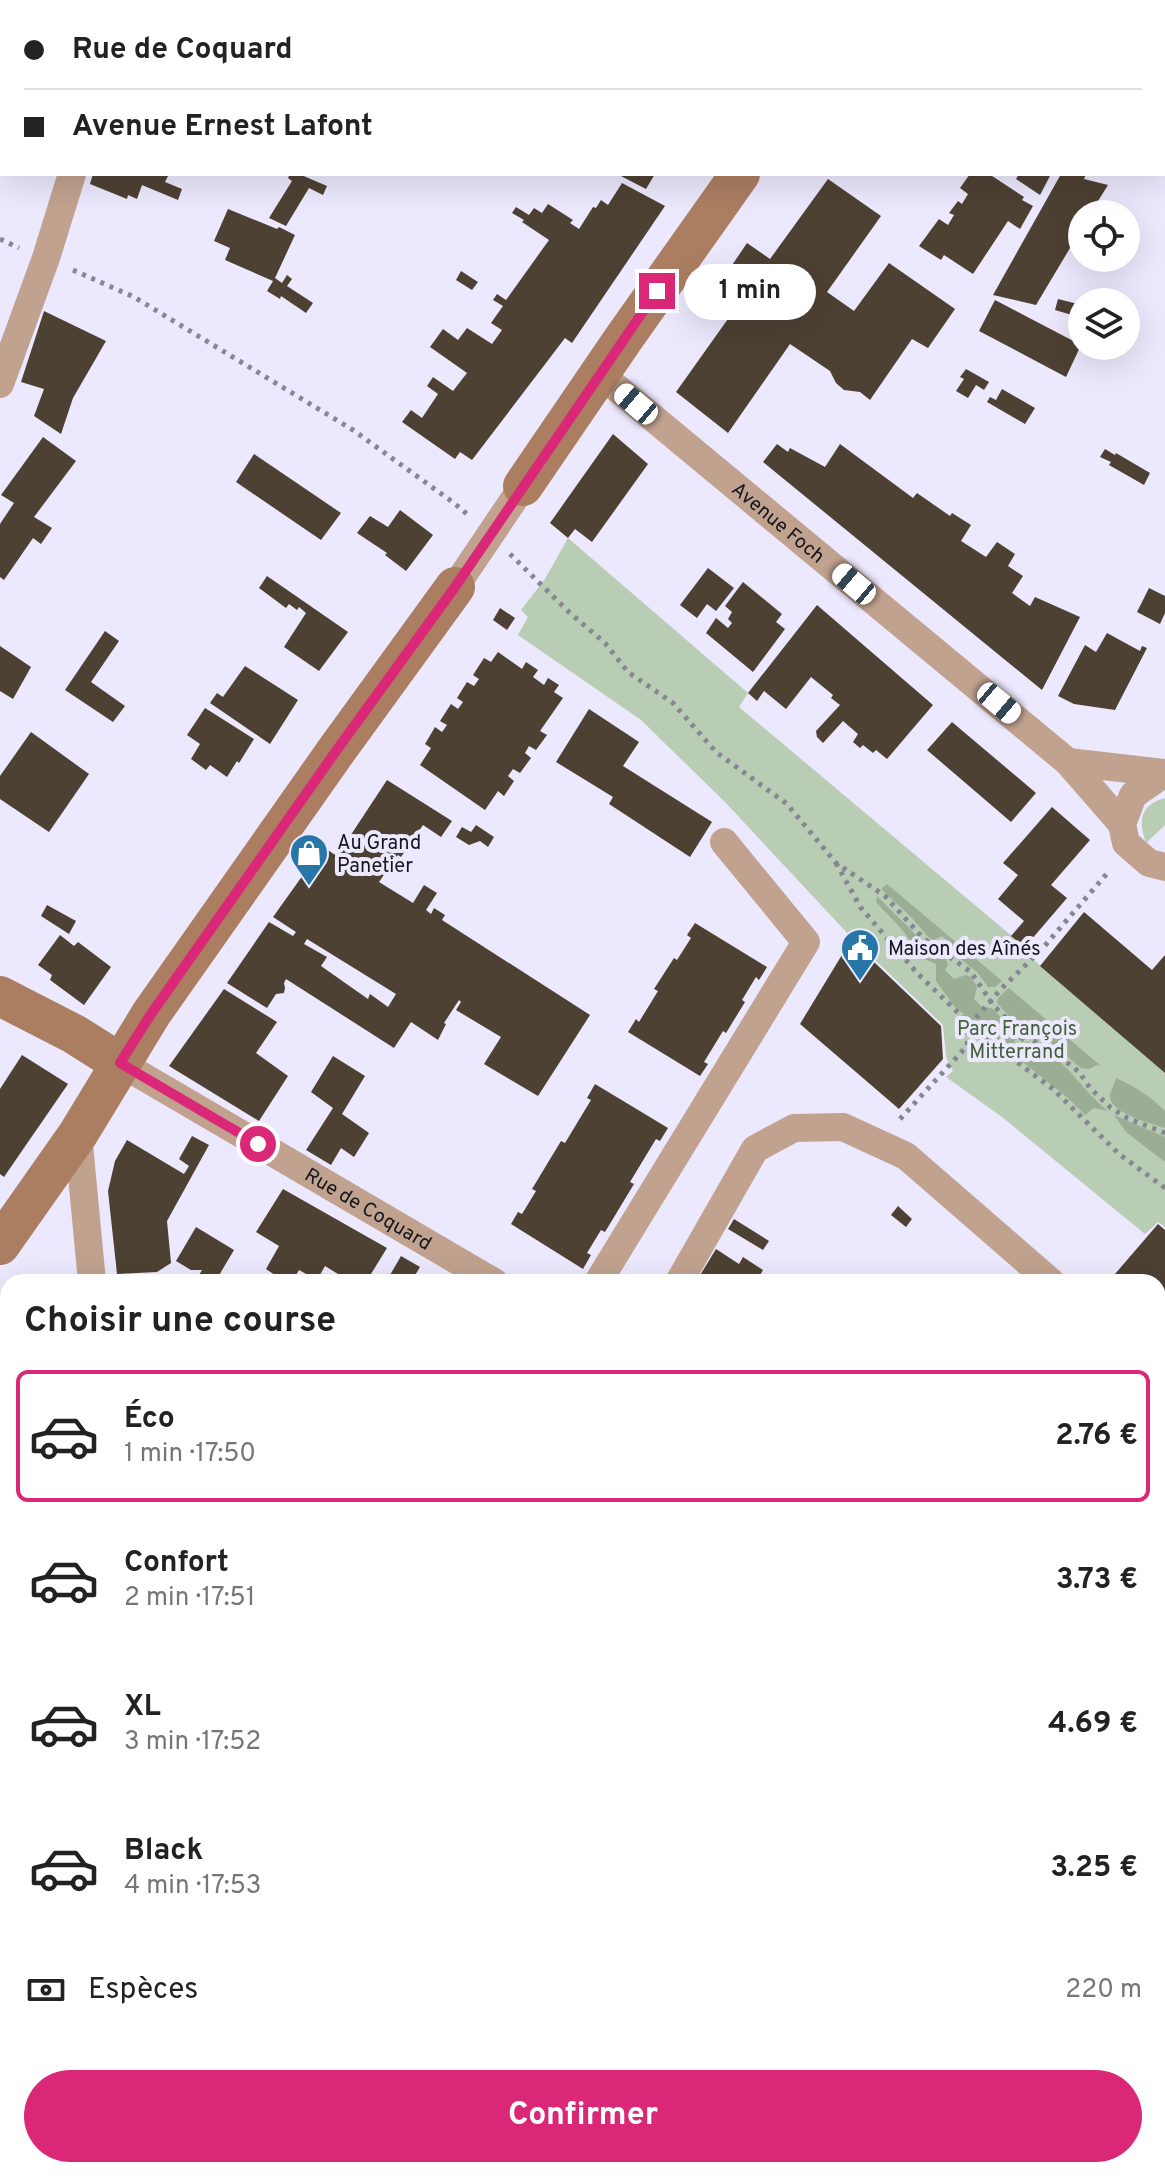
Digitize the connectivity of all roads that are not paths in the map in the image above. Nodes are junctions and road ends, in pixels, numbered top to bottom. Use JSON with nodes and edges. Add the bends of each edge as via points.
{"nodes":[{"id":1,"x":71,"y":176,"type":"edge"},
{"id":2,"x":739,"y":176,"type":"edge"},
{"id":3,"x":600,"y":374,"type":"junction"},
{"id":4,"x":0,"y":384,"type":"edge"},
{"id":5,"x":523,"y":486,"type":"joint"},
{"id":6,"x":455,"y":587,"type":"joint"},
{"id":7,"x":1068,"y":762,"type":"junction"},
{"id":8,"x":1165,"y":773,"type":"edge"},
{"id":9,"x":1124,"y":834,"type":"junction"},
{"id":10,"x":724,"y":842,"type":"dead end"},
{"id":11,"x":1160,"y":869,"type":"edge"},
{"id":12,"x":0,"y":996,"type":"edge"},
{"id":13,"x":120,"y":1063,"type":"junction"},
{"id":14,"x":78,"y":1134,"type":"junction"},
{"id":15,"x":0,"y":1245,"type":"edge"},
{"id":16,"x":91,"y":1274,"type":"edge"},
{"id":17,"x":480,"y":1274,"type":"edge"},
{"id":18,"x":603,"y":1274,"type":"edge"},
{"id":19,"x":684,"y":1274,"type":"edge"},
{"id":20,"x":1042,"y":1274,"type":"edge"}],
"edges":[{"from":1,"to":4,"type":"street"},
{"from":2,"to":3,"type":"main road"},
{"from":3,"to":5,"type":"main road"},
{"from":3,"to":7,"type":"street","name":"Avenue Foch"},
{"from":5,"to":6,"type":"street"},
{"from":6,"to":13,"type":"main road"},
{"from":7,"to":8,"type":"street"},
{"from":7,"to":9,"type":"street","name":"Avenue Foch"},
{"from":8,"to":9,"type":"street","via":[[1133,795]]},
{"from":9,"to":11,"type":"street","name":"Avenue Foch"},
{"from":10,"to":18,"type":"street","via":[[806,942]]},
{"from":12,"to":13,"type":"main road"},
{"from":13,"to":14,"type":"main road"},
{"from":13,"to":17,"type":"street","name":"Rue de Coquard"},
{"from":14,"to":15,"type":"main road"},
{"from":14,"to":16,"type":"street"},
{"from":19,"to":20,"type":"street","via":[[755,1149],[794,1128],[843,1127],[906,1156]]}]}
